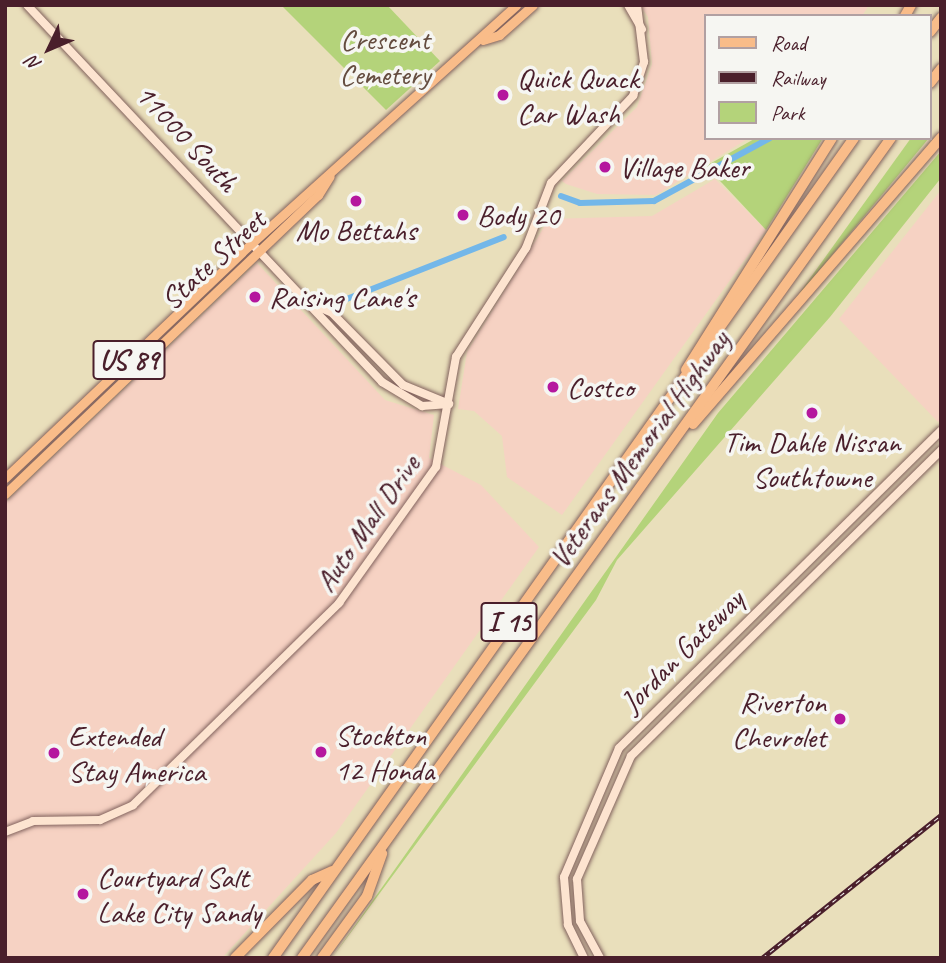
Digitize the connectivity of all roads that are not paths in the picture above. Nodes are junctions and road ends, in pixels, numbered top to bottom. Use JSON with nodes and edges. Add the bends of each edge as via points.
{"nodes":[{"id":1,"x":27,"y":5,"type":"edge"},
{"id":2,"x":516,"y":5,"type":"edge"},
{"id":3,"x":533,"y":5,"type":"edge"},
{"id":4,"x":628,"y":5,"type":"edge"},
{"id":5,"x":637,"y":5,"type":"edge"},
{"id":6,"x":642,"y":29,"type":"junction"},
{"id":7,"x":483,"y":40,"type":"junction"},
{"id":8,"x":941,"y":138,"type":"edge"},
{"id":9,"x":831,"y":140,"type":"edge"},
{"id":10,"x":853,"y":140,"type":"edge"},
{"id":11,"x":890,"y":140,"type":"edge"},
{"id":12,"x":256,"y":246,"type":"junction"},
{"id":13,"x":685,"y":374,"type":"junction"},
{"id":14,"x":449,"y":404,"type":"junction"},
{"id":15,"x":941,"y":431,"type":"edge"},
{"id":16,"x":941,"y":450,"type":"edge"},
{"id":17,"x":666,"y":452,"type":"junction"},
{"id":18,"x":7,"y":478,"type":"edge"},
{"id":19,"x":5,"y":494,"type":"edge"},
{"id":20,"x":5,"y":832,"type":"edge"},
{"id":21,"x":386,"y":844,"type":"junction"},
{"id":22,"x":333,"y":871,"type":"junction"},
{"id":23,"x":265,"y":931,"type":"junction"},
{"id":24,"x":235,"y":958,"type":"edge"},
{"id":25,"x":246,"y":958,"type":"edge"},
{"id":26,"x":272,"y":958,"type":"edge"},
{"id":27,"x":302,"y":958,"type":"edge"},
{"id":28,"x":322,"y":958,"type":"edge"},
{"id":29,"x":584,"y":958,"type":"edge"},
{"id":30,"x":600,"y":958,"type":"edge"}],
"edges":[{"from":1,"to":12,"type":"street","name":"11000 South"},
{"from":2,"to":7,"type":"main road","name":"State Street","number":"US 89"},
{"from":3,"to":7,"type":"main road","name":"State Street","number":"US 89"},
{"from":4,"to":6,"type":"street","name":"Auto Mall Drive"},
{"from":5,"to":6,"type":"street","name":"Auto Mall Drive"},
{"from":6,"to":14,"type":"street","name":"Auto Mall Drive","via":[[644,62],[634,96],[551,183],[522,256],[461,346]]},
{"from":7,"to":12,"type":"main road","name":"State Street","number":"US 89"},
{"from":8,"to":17,"type":"highway"},
{"from":9,"to":13,"type":"highway","via":[[688,358]]},
{"from":10,"to":13,"type":"highway","name":"Veterans Memorial Highway","number":"I 15"},
{"from":11,"to":17,"type":"highway","name":"Veterans Memorial Highway","number":"I 15"},
{"from":12,"to":14,"type":"street","name":"11000 South","via":[[395,393],[428,408]]},
{"from":12,"to":18,"type":"main road","name":"State Street","number":"US 89"},
{"from":12,"to":19,"type":"main road","name":"State Street","number":"US 89"},
{"from":13,"to":22,"type":"highway","name":"Veterans Memorial Highway","number":"I 15"},
{"from":14,"to":20,"type":"street","name":"Auto Mall Drive","via":[[445,445],[431,476],[332,613],[266,679],[122,813],[89,822],[33,821]]},
{"from":15,"to":29,"type":"street","name":"Jordan Gateway","via":[[619,748],[564,877],[568,925]]},
{"from":16,"to":30,"type":"street","name":"Jordan Gateway","via":[[631,756],[577,879],[580,921]]},
{"from":17,"to":21,"type":"highway","name":"Veterans Memorial Highway","number":"I 15"},
{"from":21,"to":27,"type":"highway","name":"Veterans Memorial Highway","number":"I 15"},
{"from":21,"to":28,"type":"highway","via":[[367,896]]},
{"from":22,"to":23,"type":"highway","via":[[312,880]]},
{"from":22,"to":26,"type":"highway","name":"Veterans Memorial Highway","number":"I 15"},
{"from":23,"to":24,"type":"highway"},
{"from":23,"to":25,"type":"highway"}]}
